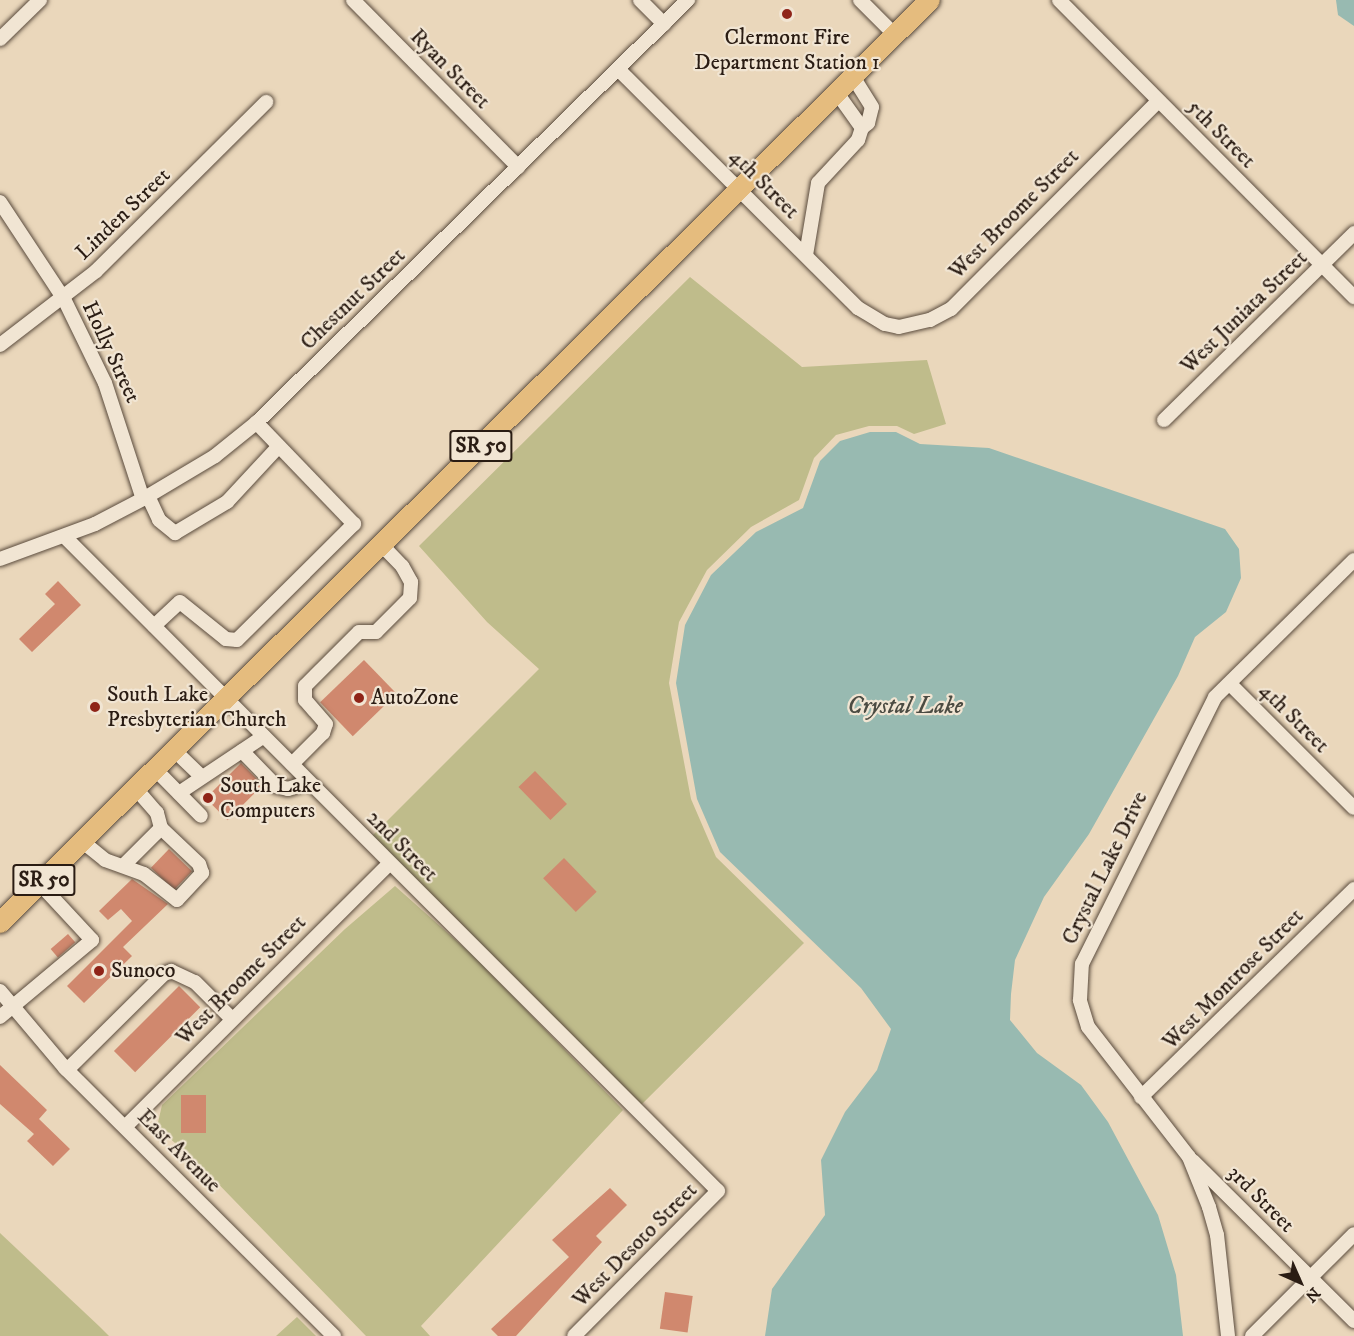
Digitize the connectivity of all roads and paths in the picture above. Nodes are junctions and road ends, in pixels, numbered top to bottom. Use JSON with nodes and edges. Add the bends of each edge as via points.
{"nodes":[{"id":1,"x":40,"y":0,"type":"edge"},
{"id":2,"x":353,"y":0,"type":"edge"},
{"id":3,"x":640,"y":0,"type":"edge"},
{"id":4,"x":688,"y":0,"type":"edge"},
{"id":5,"x":860,"y":0,"type":"edge"},
{"id":6,"x":930,"y":0,"type":"edge"},
{"id":7,"x":1059,"y":0,"type":"edge"},
{"id":8,"x":664,"y":24,"type":"junction"},
{"id":9,"x":895,"y":35,"type":"junction"},
{"id":10,"x":0,"y":39,"type":"edge"},
{"id":11,"x":618,"y":69,"type":"junction"},
{"id":12,"x":853,"y":77,"type":"junction"},
{"id":13,"x":837,"y":93,"type":"junction"},
{"id":14,"x":1158,"y":101,"type":"junction"},
{"id":15,"x":266,"y":102,"type":"dead end"},
{"id":16,"x":862,"y":128,"type":"junction"},
{"id":17,"x":518,"y":167,"type":"junction"},
{"id":18,"x":740,"y":189,"type":"junction"},
{"id":19,"x":0,"y":202,"type":"edge"},
{"id":20,"x":1354,"y":233,"type":"edge"},
{"id":21,"x":806,"y":255,"type":"junction"},
{"id":22,"x":1322,"y":265,"type":"junction"},
{"id":23,"x":1354,"y":297,"type":"edge"},
{"id":24,"x":64,"y":299,"type":"junction"},
{"id":25,"x":885,"y":324,"type":"joint"},
{"id":26,"x":0,"y":345,"type":"edge"},
{"id":27,"x":1164,"y":420,"type":"dead end"},
{"id":28,"x":256,"y":422,"type":"junction"},
{"id":29,"x":279,"y":446,"type":"junction"},
{"id":30,"x":146,"y":498,"type":"junction"},
{"id":31,"x":64,"y":537,"type":"junction"},
{"id":32,"x":382,"y":545,"type":"junction"},
{"id":33,"x":0,"y":559,"type":"edge"},
{"id":34,"x":1354,"y":560,"type":"edge"},
{"id":35,"x":154,"y":626,"type":"junction"},
{"id":36,"x":1230,"y":684,"type":"junction"},
{"id":37,"x":228,"y":699,"type":"junction"},
{"id":38,"x":264,"y":736,"type":"junction"},
{"id":39,"x":175,"y":751,"type":"junction"},
{"id":40,"x":242,"y":751,"type":"junction"},
{"id":41,"x":292,"y":764,"type":"junction"},
{"id":42,"x":156,"y":770,"type":"junction"},
{"id":43,"x":200,"y":775,"type":"junction"},
{"id":44,"x":309,"y":782,"type":"junction"},
{"id":45,"x":136,"y":789,"type":"junction"},
{"id":46,"x":179,"y":793,"type":"junction"},
{"id":47,"x":1354,"y":808,"type":"edge"},
{"id":48,"x":201,"y":816,"type":"dead end"},
{"id":49,"x":161,"y":828,"type":"junction"},
{"id":50,"x":83,"y":842,"type":"junction"},
{"id":51,"x":125,"y":864,"type":"junction"},
{"id":52,"x":389,"y":864,"type":"junction"},
{"id":53,"x":40,"y":884,"type":"junction"},
{"id":54,"x":1354,"y":889,"type":"edge"},
{"id":55,"x":0,"y":923,"type":"edge"},
{"id":56,"x":0,"y":991,"type":"edge"},
{"id":57,"x":10,"y":1006,"type":"junction"},
{"id":58,"x":0,"y":1017,"type":"edge"},
{"id":59,"x":232,"y":1019,"type":"junction"},
{"id":60,"x":67,"y":1070,"type":"junction"},
{"id":61,"x":1141,"y":1097,"type":"junction"},
{"id":62,"x":125,"y":1127,"type":"junction"},
{"id":63,"x":1189,"y":1157,"type":"junction"},
{"id":64,"x":710,"y":1183,"type":"joint"},
{"id":65,"x":1354,"y":1234,"type":"edge"},
{"id":66,"x":1311,"y":1277,"type":"junction"},
{"id":67,"x":1354,"y":1321,"type":"edge"},
{"id":68,"x":334,"y":1336,"type":"edge"},
{"id":69,"x":574,"y":1336,"type":"edge"},
{"id":70,"x":1228,"y":1336,"type":"edge"},
{"id":71,"x":1252,"y":1336,"type":"edge"}],
"edges":[{"from":1,"to":10,"type":"street"},
{"from":2,"to":17,"type":"street","name":"Ryan Street"},
{"from":3,"to":8,"type":"street"},
{"from":4,"to":8,"type":"street","name":"Chestnut Street"},
{"from":5,"to":9,"type":"street"},
{"from":6,"to":9,"type":"highway","number":"SR 50"},
{"from":7,"to":14,"type":"street","name":"5th Street"},
{"from":8,"to":11,"type":"street","name":"Chestnut Street"},
{"from":9,"to":12,"type":"highway","number":"SR 50"},
{"from":11,"to":17,"type":"street","name":"Chestnut Street"},
{"from":11,"to":18,"type":"street","name":"4th Street"},
{"from":12,"to":13,"type":"highway","number":"SR 50"},
{"from":12,"to":16,"type":"street","via":[[872,107],[868,123]]},
{"from":13,"to":16,"type":"street"},
{"from":13,"to":18,"type":"highway","number":"SR 50"},
{"from":14,"to":22,"type":"street","name":"5th Street"},
{"from":14,"to":25,"type":"street","name":"West Broome Street","via":[[951,309],[912,326]]},
{"from":15,"to":24,"type":"street","name":"Linden Street"},
{"from":16,"to":21,"type":"street","via":[[858,140],[818,183]]},
{"from":17,"to":28,"type":"street","name":"Chestnut Street"},
{"from":18,"to":21,"type":"street","name":"4th Street"},
{"from":18,"to":32,"type":"highway","number":"SR 50"},
{"from":19,"to":24,"type":"street","name":"Holly Street"},
{"from":20,"to":22,"type":"street","name":"West Juniata Street"},
{"from":21,"to":25,"type":"street","name":"4th Street","via":[[858,308]]},
{"from":22,"to":23,"type":"street","name":"5th Street"},
{"from":22,"to":27,"type":"street","name":"West Juniata Street"},
{"from":24,"to":26,"type":"street","name":"Linden Street"},
{"from":24,"to":30,"type":"street","name":"Holly Street","via":[[121,422]]},
{"from":28,"to":29,"type":"street"},
{"from":28,"to":30,"type":"street","name":"Chestnut Street","via":[[215,456]]},
{"from":29,"to":30,"type":"street","name":"Holly Street","via":[[227,502],[175,533],[159,520]]},
{"from":29,"to":35,"type":"street","via":[[354,524],[237,640],[226,639],[180,602]]},
{"from":30,"to":31,"type":"street","name":"Chestnut Street"},
{"from":31,"to":33,"type":"street","name":"Chestnut Street"},
{"from":31,"to":35,"type":"street","name":"2nd Street"},
{"from":32,"to":37,"type":"highway","number":"SR 50"},
{"from":32,"to":41,"type":"street","via":[[411,582],[410,598],[376,632],[359,632],[305,686],[304,700],[326,724],[323,733]]},
{"from":34,"to":36,"type":"street"},
{"from":35,"to":37,"type":"street","name":"2nd Street"},
{"from":36,"to":47,"type":"street","name":"4th Street"},
{"from":36,"to":61,"type":"street","name":"Crystal Lake Drive","via":[[1215,697],[1182,758],[1082,964],[1080,1000],[1088,1027]]},
{"from":37,"to":38,"type":"street","name":"2nd Street"},
{"from":37,"to":39,"type":"highway","number":"SR 50"},
{"from":38,"to":40,"type":"street"},
{"from":38,"to":41,"type":"street","name":"2nd Street"},
{"from":39,"to":42,"type":"highway","number":"SR 50"},
{"from":39,"to":43,"type":"street"},
{"from":40,"to":43,"type":"street"},
{"from":40,"to":44,"type":"street","via":[[276,786],[288,789]]},
{"from":41,"to":44,"type":"street","name":"2nd Street"},
{"from":42,"to":45,"type":"highway","number":"SR 50"},
{"from":42,"to":46,"type":"street"},
{"from":43,"to":46,"type":"street"},
{"from":44,"to":52,"type":"street","name":"2nd Street"},
{"from":45,"to":49,"type":"street","via":[[157,813]]},
{"from":45,"to":50,"type":"highway","number":"SR 50"},
{"from":46,"to":48,"type":"street"},
{"from":49,"to":51,"type":"street"},
{"from":49,"to":51,"type":"street","via":[[199,864],[202,873],[177,900]]},
{"from":50,"to":51,"type":"street","via":[[105,860]]},
{"from":50,"to":53,"type":"highway","number":"SR 50"},
{"from":52,"to":59,"type":"street","name":"West Broome Street"},
{"from":52,"to":64,"type":"street","name":"2nd Street"},
{"from":53,"to":55,"type":"highway","number":"SR 50"},
{"from":53,"to":57,"type":"street","via":[[92,939]]},
{"from":54,"to":61,"type":"street","name":"West Montrose Street"},
{"from":56,"to":57,"type":"street","name":"East Avenue"},
{"from":57,"to":58,"type":"street"},
{"from":57,"to":60,"type":"street","name":"East Avenue"},
{"from":59,"to":60,"type":"street","via":[[195,982],[171,971]]},
{"from":59,"to":62,"type":"street","name":"West Broome Street"},
{"from":60,"to":62,"type":"street","name":"East Avenue"},
{"from":61,"to":63,"type":"street","name":"Crystal Lake Drive"},
{"from":62,"to":68,"type":"street","name":"East Avenue"},
{"from":63,"to":66,"type":"street","name":"3rd Street"},
{"from":63,"to":70,"type":"street","name":"Crystal Lake Drive","via":[[1216,1235]]},
{"from":64,"to":69,"type":"street","name":"West Desoto Street","via":[[718,1191]]},
{"from":65,"to":66,"type":"street"},
{"from":66,"to":67,"type":"street","name":"3rd Street"},
{"from":66,"to":71,"type":"street"}]}
